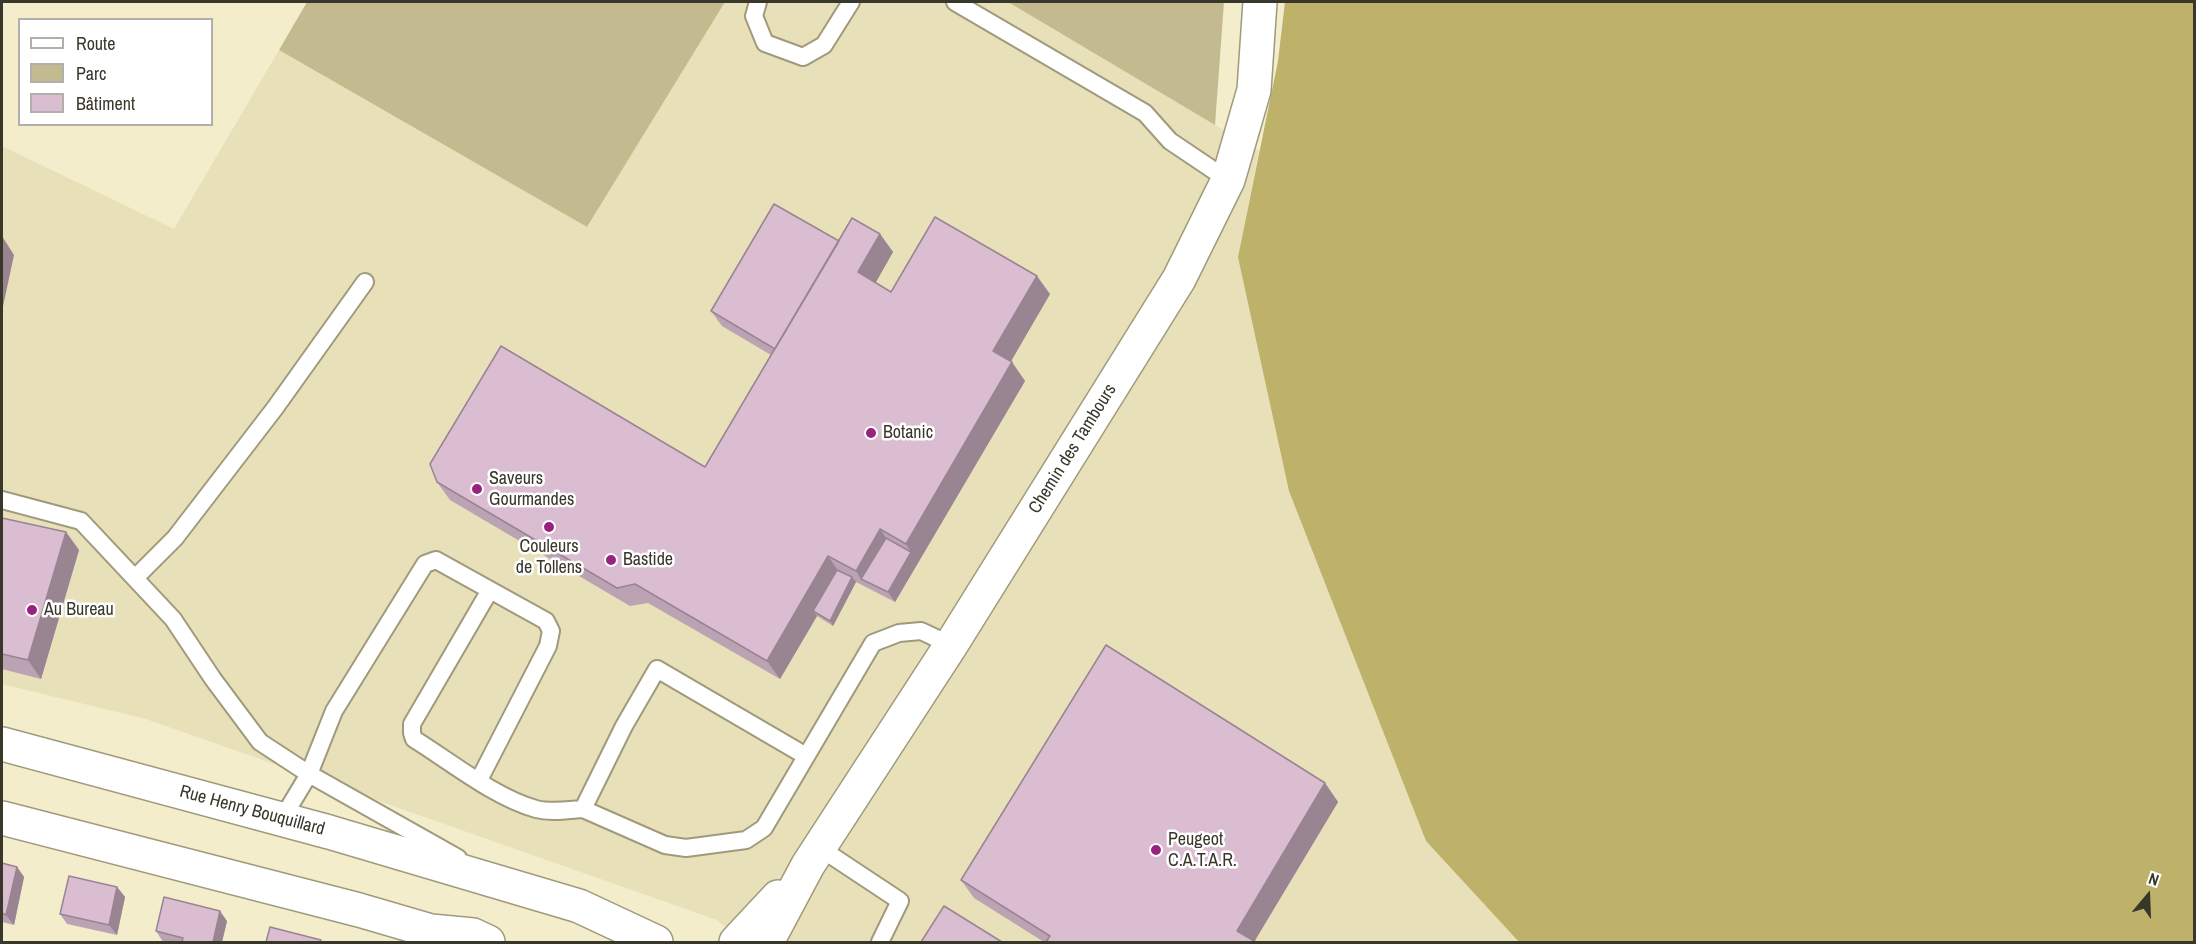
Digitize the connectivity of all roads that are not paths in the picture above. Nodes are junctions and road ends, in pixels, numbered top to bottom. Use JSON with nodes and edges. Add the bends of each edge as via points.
{"nodes":[{"id":1,"x":758,"y":2,"type":"edge"},
{"id":2,"x":851,"y":2,"type":"edge"},
{"id":3,"x":955,"y":2,"type":"edge"},
{"id":4,"x":1260,"y":2,"type":"edge"},
{"id":5,"x":1228,"y":180,"type":"junction"},
{"id":6,"x":365,"y":282,"type":"dead end"},
{"id":7,"x":2,"y":500,"type":"edge"},
{"id":8,"x":136,"y":578,"type":"junction"},
{"id":9,"x":490,"y":590,"type":"junction"},
{"id":10,"x":951,"y":645,"type":"junction"},
{"id":11,"x":2,"y":744,"type":"edge"},
{"id":12,"x":806,"y":756,"type":"junction"},
{"id":13,"x":309,"y":774,"type":"junction"},
{"id":14,"x":479,"y":780,"type":"junction"},
{"id":15,"x":583,"y":809,"type":"junction"},
{"id":16,"x":2,"y":818,"type":"edge"},
{"id":17,"x":282,"y":819,"type":"junction"},
{"id":18,"x":814,"y":856,"type":"junction"},
{"id":19,"x":501,"y":883,"type":"junction"},
{"id":20,"x":569,"y":916,"type":"junction"},
{"id":21,"x":480,"y":939,"type":"edge"},
{"id":22,"x":614,"y":942,"type":"edge"},
{"id":23,"x":632,"y":942,"type":"edge"},
{"id":24,"x":656,"y":942,"type":"edge"},
{"id":25,"x":736,"y":942,"type":"edge"},
{"id":26,"x":767,"y":942,"type":"edge"},
{"id":27,"x":879,"y":942,"type":"edge"}],
"edges":[{"from":1,"to":2,"type":"lane","via":[[754,16],[765,43],[803,57],[825,45]]},
{"from":3,"to":5,"type":"lane","via":[[1144,113],[1170,141]]},
{"from":4,"to":5,"type":"street","name":"Chemin des Tambours","via":[[1254,90]]},
{"from":5,"to":10,"type":"street","name":"Chemin des Tambours","via":[[1179,279]]},
{"from":6,"to":8,"type":"lane","via":[[175,538]]},
{"from":7,"to":8,"type":"lane","via":[[81,521]]},
{"from":8,"to":13,"type":"lane","via":[[173,618],[260,742]]},
{"from":9,"to":13,"type":"lane","via":[[436,560],[424,564],[334,711]]},
{"from":9,"to":14,"type":"lane","via":[[546,621],[551,631],[548,646]]},
{"from":9,"to":14,"type":"lane","via":[[412,724],[414,739]]},
{"from":10,"to":12,"type":"lane","via":[[921,631],[899,633],[873,643]]},
{"from":10,"to":18,"type":"street","name":"Chemin des Tambours"},
{"from":11,"to":17,"type":"street","name":"Rue Henry Bouquillard"},
{"from":12,"to":15,"type":"lane","via":[[764,828],[746,840],[686,848],[665,845]]},
{"from":12,"to":15,"type":"lane","via":[[657,669]]},
{"from":13,"to":17,"type":"lane"},
{"from":13,"to":19,"type":"lane"},
{"from":14,"to":15,"type":"lane","via":[[537,809]]},
{"from":16,"to":21,"type":"street","via":[[431,931]]},
{"from":17,"to":19,"type":"street","name":"Rue Henry Bouquillard"},
{"from":18,"to":25,"type":"street","name":"Chemin des Tambours"},
{"from":18,"to":26,"type":"street","name":"Chemin des Tambours"},
{"from":18,"to":27,"type":"lane","via":[[900,901]]},
{"from":19,"to":20,"type":"street","name":"Rue Henry Bouquillard"},
{"from":19,"to":24,"type":"street","name":"Rue Henry Bouquillard","via":[[579,906]]},
{"from":20,"to":22,"type":"street","name":"Rue Henry Bouquillard"},
{"from":20,"to":23,"type":"street","name":"Rue Henry Bouquillard"}]}
